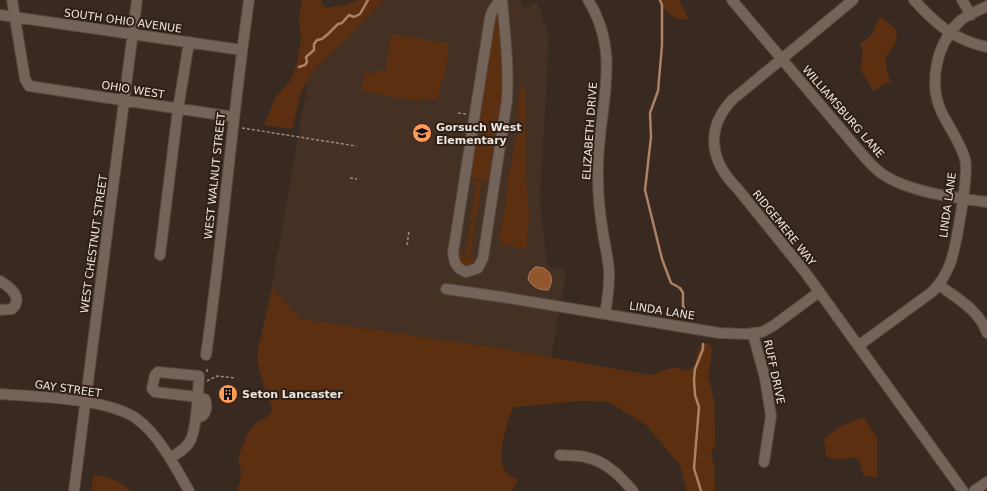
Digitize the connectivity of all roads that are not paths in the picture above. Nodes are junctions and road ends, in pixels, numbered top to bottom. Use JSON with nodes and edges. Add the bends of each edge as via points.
{"nodes":[{"id":1,"x":12,"y":0,"type":"edge"},
{"id":2,"x":137,"y":0,"type":"edge"},
{"id":3,"x":249,"y":0,"type":"edge"},
{"id":4,"x":501,"y":0,"type":"edge"},
{"id":5,"x":588,"y":0,"type":"edge"},
{"id":6,"x":732,"y":0,"type":"edge"},
{"id":7,"x":853,"y":0,"type":"edge"},
{"id":8,"x":914,"y":0,"type":"edge"},
{"id":9,"x":962,"y":0,"type":"edge"},
{"id":10,"x":987,"y":6,"type":"edge"},
{"id":11,"x":0,"y":15,"type":"edge"},
{"id":12,"x":971,"y":15,"type":"junction"},
{"id":13,"x":14,"y":17,"type":"junction"},
{"id":14,"x":950,"y":33,"type":"junction"},
{"id":15,"x":132,"y":34,"type":"junction"},
{"id":16,"x":189,"y":42,"type":"junction"},
{"id":17,"x":987,"y":47,"type":"edge"},
{"id":18,"x":242,"y":50,"type":"junction"},
{"id":19,"x":782,"y":59,"type":"junction"},
{"id":20,"x":125,"y":101,"type":"junction"},
{"id":21,"x":178,"y":110,"type":"junction"},
{"id":22,"x":234,"y":117,"type":"junction"},
{"id":23,"x":963,"y":199,"type":"junction"},
{"id":24,"x":987,"y":202,"type":"edge"},
{"id":25,"x":160,"y":256,"type":"dead end"},
{"id":26,"x":0,"y":282,"type":"edge"},
{"id":27,"x":939,"y":285,"type":"junction"},
{"id":28,"x":446,"y":289,"type":"dead end"},
{"id":29,"x":819,"y":292,"type":"junction"},
{"id":30,"x":0,"y":310,"type":"edge"},
{"id":31,"x":606,"y":314,"type":"junction"},
{"id":32,"x":987,"y":333,"type":"edge"},
{"id":33,"x":753,"y":334,"type":"junction"},
{"id":34,"x":858,"y":346,"type":"junction"},
{"id":35,"x":206,"y":355,"type":"dead end"},
{"id":36,"x":0,"y":394,"type":"edge"},
{"id":37,"x":198,"y":397,"type":"junction"},
{"id":38,"x":86,"y":402,"type":"junction"},
{"id":39,"x":560,"y":455,"type":"dead end"},
{"id":40,"x":170,"y":458,"type":"junction"},
{"id":41,"x":764,"y":462,"type":"dead end"},
{"id":42,"x":987,"y":482,"type":"edge"},
{"id":43,"x":74,"y":491,"type":"edge"},
{"id":44,"x":188,"y":491,"type":"edge"},
{"id":45,"x":632,"y":491,"type":"edge"},
{"id":46,"x":963,"y":491,"type":"edge"},
{"id":47,"x":974,"y":491,"type":"edge"}],
"edges":[{"from":1,"to":13,"type":"street"},
{"from":2,"to":15,"type":"street","name":"WEST CHESTNUT STREET"},
{"from":3,"to":18,"type":"street","name":"WEST WALNUT STREET"},
{"from":4,"to":4,"type":"street","via":[[492,10],[490,18],[453,253],[456,265],[466,272],[478,268],[483,258],[507,100],[507,53]]},
{"from":5,"to":31,"type":"street","name":"ELIZABETH DRIVE","via":[[602,29],[606,52],[607,74],[598,177],[599,206],[610,277]]},
{"from":6,"to":19,"type":"street","name":"WILLIAMSBURG LANE"},
{"from":7,"to":19,"type":"street","name":"RIDGEMERE WAY"},
{"from":8,"to":14,"type":"street"},
{"from":9,"to":12,"type":"street"},
{"from":10,"to":12,"type":"street","name":"LINDA LANE"},
{"from":11,"to":13,"type":"street","name":"SOUTH OHIO AVENUE"},
{"from":12,"to":14,"type":"street","name":"LINDA LANE","via":[[959,22]]},
{"from":13,"to":15,"type":"street","name":"SOUTH OHIO AVENUE"},
{"from":13,"to":20,"type":"street","name":"OHIO WEST","via":[[24,79],[28,86]]},
{"from":14,"to":17,"type":"street"},
{"from":14,"to":23,"type":"street","name":"LINDA LANE","via":[[936,67],[935,91],[942,113],[958,141],[966,162]]},
{"from":15,"to":16,"type":"street","name":"SOUTH OHIO AVENUE"},
{"from":15,"to":20,"type":"street","name":"WEST CHESTNUT STREET"},
{"from":16,"to":18,"type":"street","name":"SOUTH OHIO AVENUE"},
{"from":16,"to":21,"type":"street"},
{"from":18,"to":22,"type":"street","name":"WEST WALNUT STREET"},
{"from":19,"to":23,"type":"street","name":"WILLIAMSBURG LANE","via":[[870,164],[881,173],[911,188]]},
{"from":19,"to":29,"type":"street","name":"RIDGEMERE WAY","via":[[726,107],[715,130],[714,150],[729,180]]},
{"from":20,"to":21,"type":"street","name":"OHIO WEST"},
{"from":20,"to":38,"type":"street","name":"WEST CHESTNUT STREET"},
{"from":21,"to":22,"type":"street","name":"OHIO WEST"},
{"from":21,"to":25,"type":"street"},
{"from":22,"to":35,"type":"street","name":"WEST WALNUT STREET"},
{"from":23,"to":24,"type":"street","name":"WILLIAMSBURG LANE"},
{"from":23,"to":27,"type":"street","name":"LINDA LANE","via":[[951,262]]},
{"from":26,"to":30,"type":"street","via":[[12,289],[17,303],[12,309]]},
{"from":27,"to":32,"type":"street","via":[[972,311]]},
{"from":27,"to":34,"type":"street","name":"LINDA LANE"},
{"from":28,"to":31,"type":"street","name":"LINDA LANE"},
{"from":29,"to":33,"type":"street","name":"LINDA LANE","via":[[773,326]]},
{"from":29,"to":34,"type":"street","name":"RIDGEMERE WAY"},
{"from":31,"to":33,"type":"street","name":"LINDA LANE","via":[[719,333]]},
{"from":33,"to":41,"type":"street","name":"RUFF DRIVE","via":[[765,378],[771,418]]},
{"from":34,"to":46,"type":"street","name":"RIDGEMERE WAY"},
{"from":36,"to":38,"type":"street","name":"GAY STREET"},
{"from":37,"to":37,"type":"street","via":[[200,376],[158,372],[155,375],[152,389],[154,392]]},
{"from":37,"to":40,"type":"street","via":[[192,438],[185,449]]},
{"from":38,"to":40,"type":"street","name":"GAY STREET","via":[[117,409],[137,419]]},
{"from":38,"to":43,"type":"street","name":"WEST CHESTNUT STREET"},
{"from":39,"to":45,"type":"street","via":[[585,457],[602,463],[620,476]]},
{"from":40,"to":44,"type":"street","name":"GAY STREET"},
{"from":42,"to":47,"type":"street"}]}
